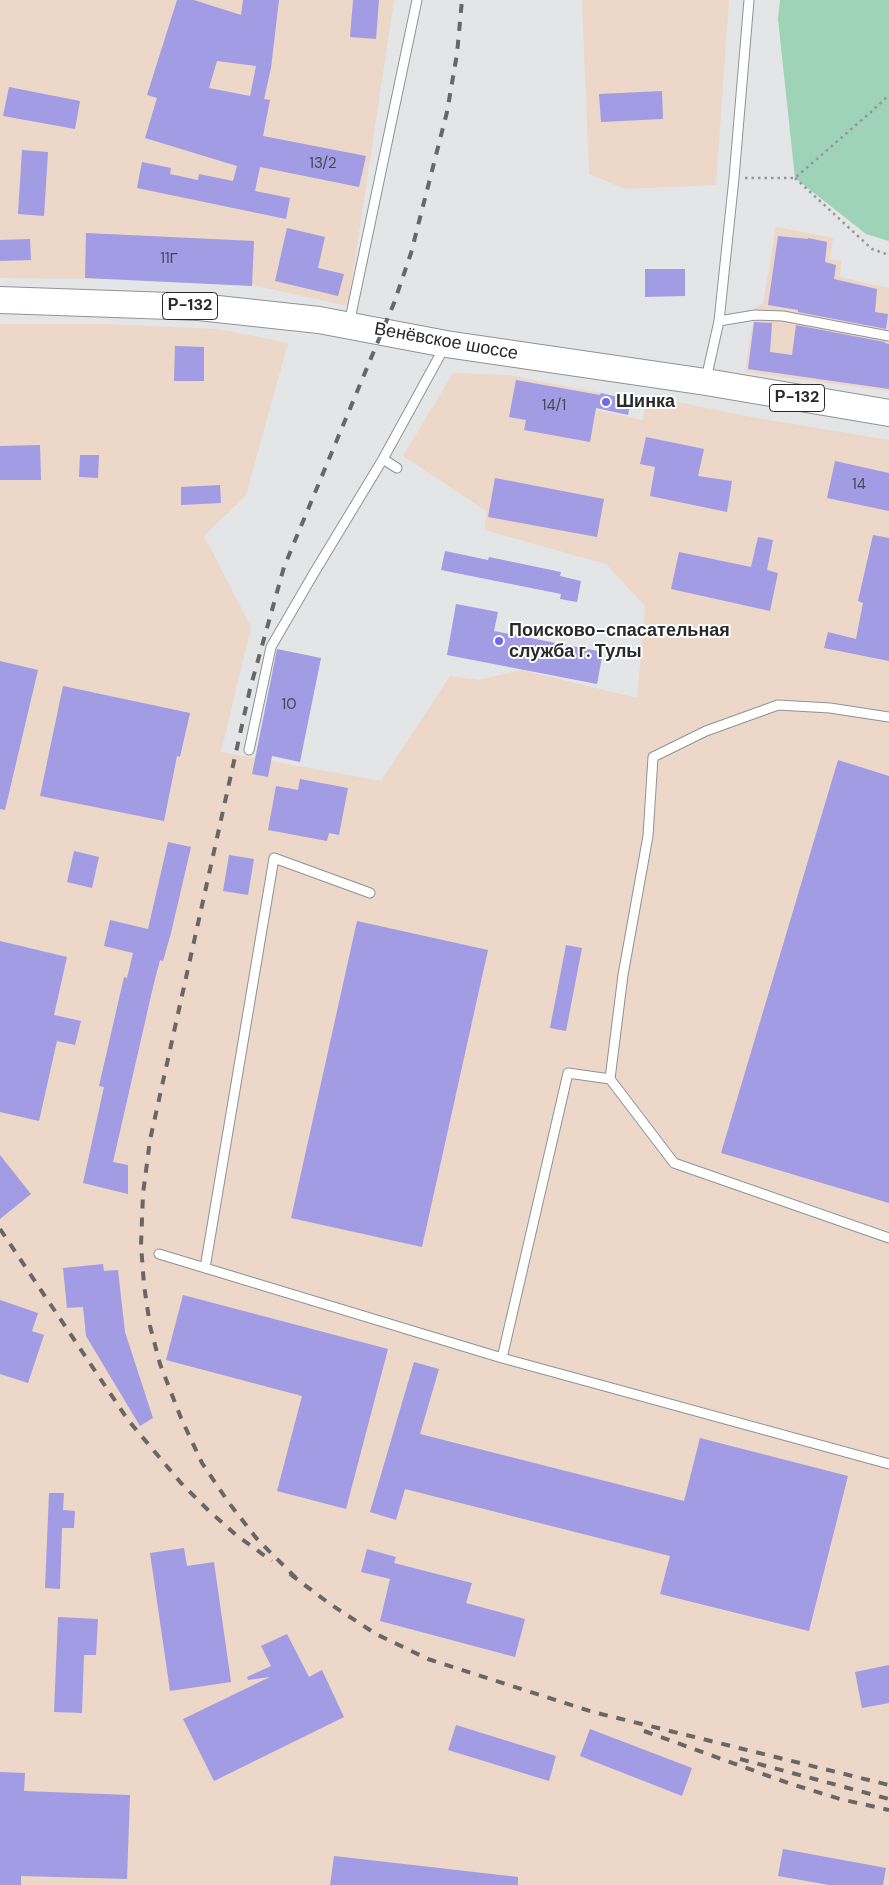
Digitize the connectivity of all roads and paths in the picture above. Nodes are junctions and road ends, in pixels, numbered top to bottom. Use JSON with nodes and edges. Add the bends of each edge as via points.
{"nodes":[{"id":1,"x":417,"y":0,"type":"edge"},
{"id":2,"x":749,"y":0,"type":"edge"},
{"id":3,"x":889,"y":94,"type":"edge"},
{"id":4,"x":734,"y":178,"type":"junction"},
{"id":5,"x":795,"y":178,"type":"junction"},
{"id":6,"x":889,"y":254,"type":"edge"},
{"id":7,"x":0,"y":300,"type":"edge"},
{"id":8,"x":719,"y":321,"type":"junction"},
{"id":9,"x":349,"y":324,"type":"junction"},
{"id":10,"x":889,"y":336,"type":"edge"},
{"id":11,"x":446,"y":344,"type":"junction"},
{"id":12,"x":706,"y":382,"type":"junction"},
{"id":13,"x":889,"y":413,"type":"edge"},
{"id":14,"x":384,"y":460,"type":"junction"},
{"id":15,"x":397,"y":468,"type":"dead end"},
{"id":16,"x":889,"y":717,"type":"edge"},
{"id":17,"x":249,"y":750,"type":"dead end"},
{"id":18,"x":370,"y":893,"type":"dead end"},
{"id":19,"x":610,"y":1079,"type":"junction"},
{"id":20,"x":889,"y":1238,"type":"edge"},
{"id":21,"x":159,"y":1254,"type":"dead end"},
{"id":22,"x":205,"y":1268,"type":"junction"},
{"id":23,"x":502,"y":1358,"type":"junction"},
{"id":24,"x":889,"y":1464,"type":"edge"}],
"edges":[{"from":1,"to":9,"type":"lane"},
{"from":2,"to":4,"type":"lane"},
{"from":3,"to":5,"type":"path"},
{"from":4,"to":5,"type":"path"},
{"from":4,"to":8,"type":"lane"},
{"from":5,"to":6,"type":"path","via":[[872,249]]},
{"from":7,"to":9,"type":"main road","name":"Венёвское шоссе","number":"Р-132","via":[[199,307]]},
{"from":8,"to":10,"type":"lane","via":[[755,315],[783,316]]},
{"from":8,"to":12,"type":"lane"},
{"from":9,"to":11,"type":"main road","name":"Венёвское шоссе","number":"Р-132"},
{"from":11,"to":12,"type":"main road","name":"Венёвское шоссе","number":"Р-132"},
{"from":11,"to":14,"type":"lane"},
{"from":12,"to":13,"type":"main road","name":"Венёвское шоссе","number":"Р-132"},
{"from":14,"to":15,"type":"lane"},
{"from":14,"to":17,"type":"lane","via":[[271,647]]},
{"from":16,"to":19,"type":"lane","via":[[830,708],[778,705],[706,731],[653,757],[648,836],[622,975]]},
{"from":18,"to":22,"type":"lane","via":[[274,858]]},
{"from":19,"to":20,"type":"lane","via":[[674,1164]]},
{"from":19,"to":23,"type":"lane","via":[[568,1073]]},
{"from":21,"to":22,"type":"lane"},
{"from":22,"to":23,"type":"lane"},
{"from":23,"to":24,"type":"lane"}]}
